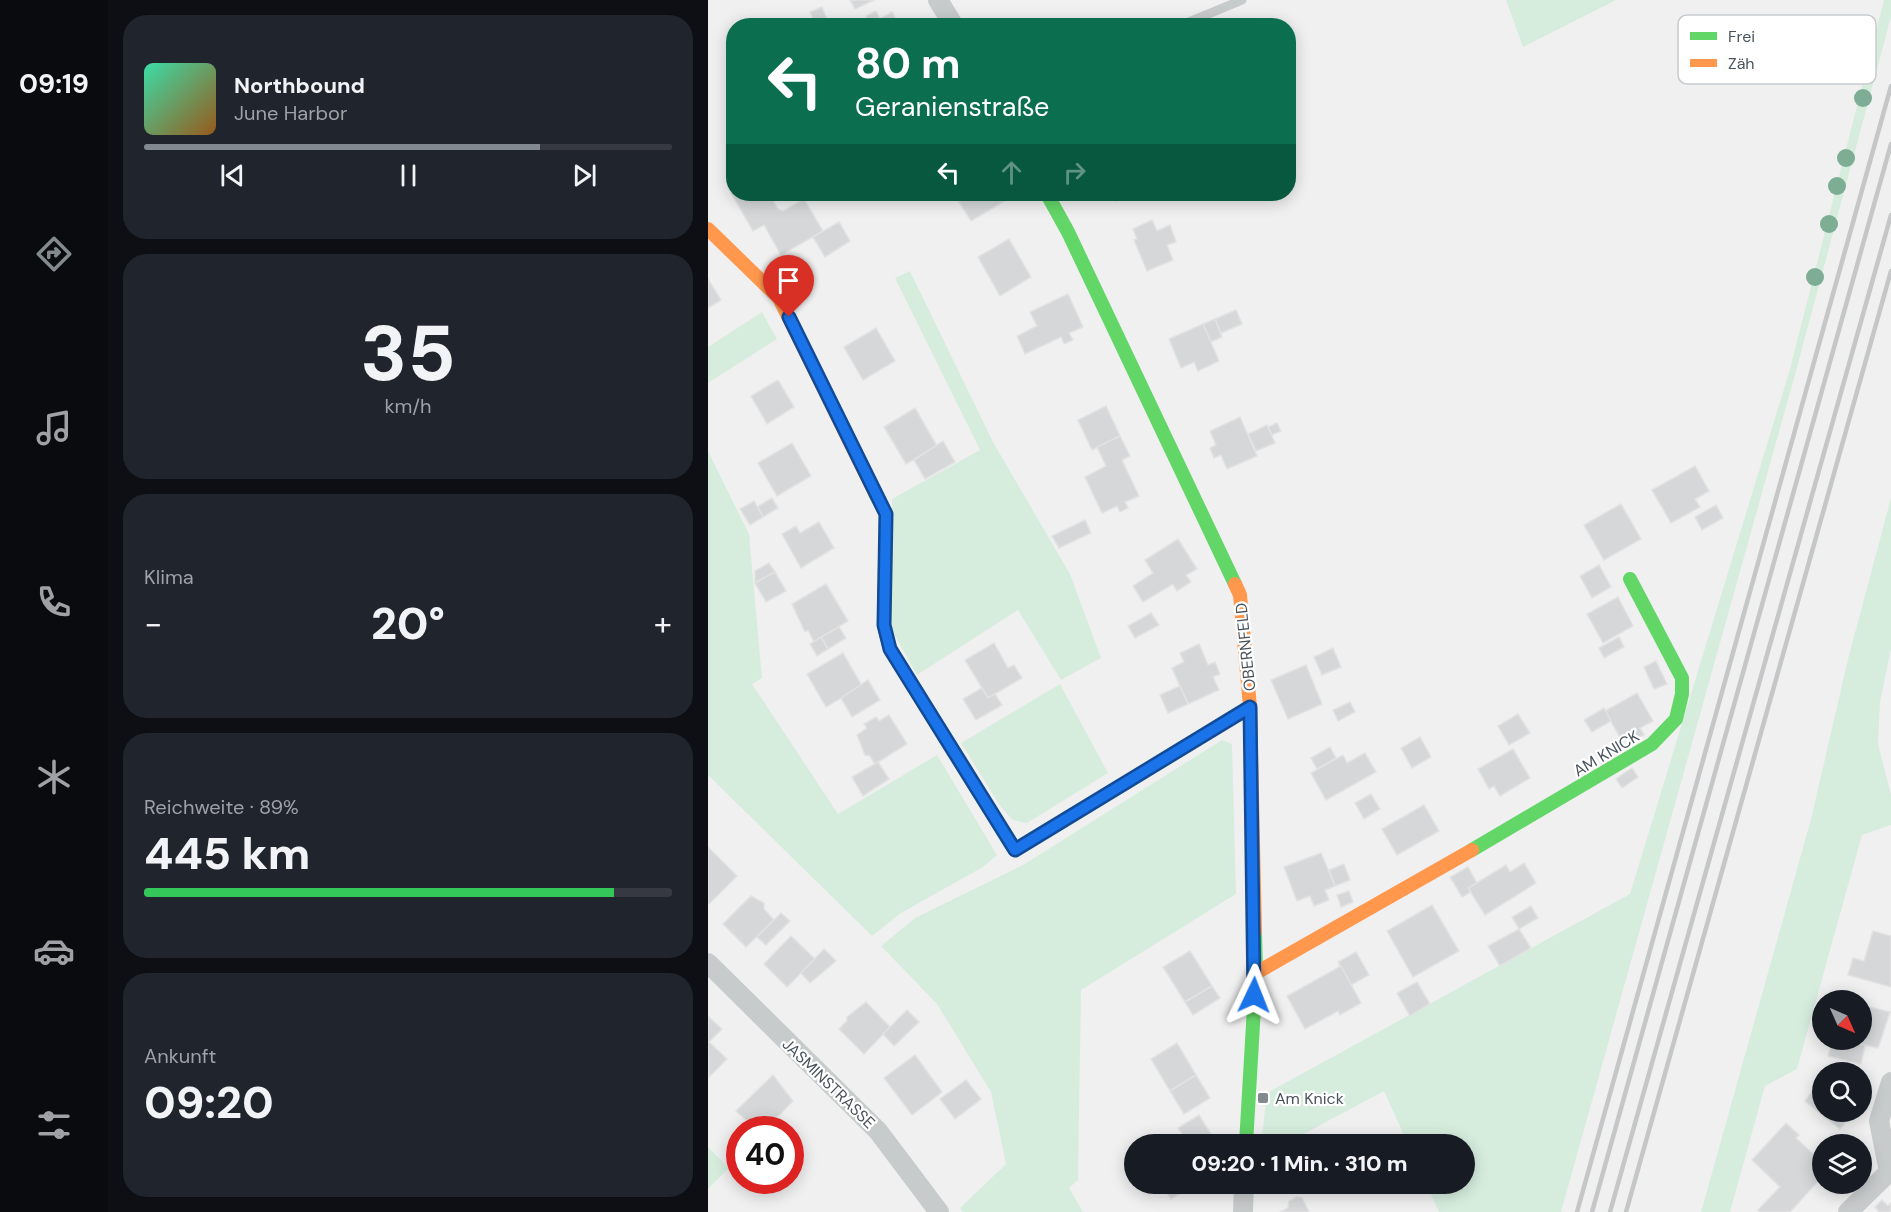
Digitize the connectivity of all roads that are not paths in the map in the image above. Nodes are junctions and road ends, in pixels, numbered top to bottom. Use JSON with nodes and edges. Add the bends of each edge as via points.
{"nodes":[{"id":1,"x":938,"y":0,"type":"edge"},
{"id":2,"x":1242,"y":0,"type":"edge"},
{"id":3,"x":949,"y":18,"type":"edge"},
{"id":4,"x":1198,"y":18,"type":"edge"},
{"id":5,"x":1051,"y":201,"type":"edge"},
{"id":6,"x":708,"y":229,"type":"edge"},
{"id":7,"x":1630,"y":579,"type":"dead end"},
{"id":8,"x":1250,"y":707,"type":"junction"},
{"id":9,"x":708,"y":963,"type":"edge"},
{"id":10,"x":1256,"y":973,"type":"junction"},
{"id":11,"x":1891,"y":1082,"type":"edge"},
{"id":12,"x":1247,"y":1134,"type":"edge"},
{"id":13,"x":1243,"y":1194,"type":"edge"},
{"id":14,"x":939,"y":1212,"type":"edge"},
{"id":15,"x":1242,"y":1212,"type":"edge"},
{"id":16,"x":1848,"y":1212,"type":"edge"}],
"edges":[{"from":1,"to":3,"type":"street"},
{"from":2,"to":4,"type":"lane"},
{"from":5,"to":8,"type":"street","name":"OBERNFELD","via":[[1240,595]]},
{"from":6,"to":8,"type":"street","via":[[779,298],[866,472],[886,514],[884,625],[890,649],[1015,850]]},
{"from":7,"to":10,"type":"street","name":"AM KNICK","via":[[1682,678],[1680,704],[1673,726],[1664,736],[1629,760]]},
{"from":8,"to":10,"type":"street","name":"OBERNFELD"},
{"from":9,"to":14,"type":"street","name":"JASMINSTRASSE","via":[[878,1131]]},
{"from":10,"to":12,"type":"street","name":"OBERNFELD"},
{"from":11,"to":16,"type":"street","via":[[1879,1121],[1889,1172]]},
{"from":13,"to":15,"type":"street"}]}
